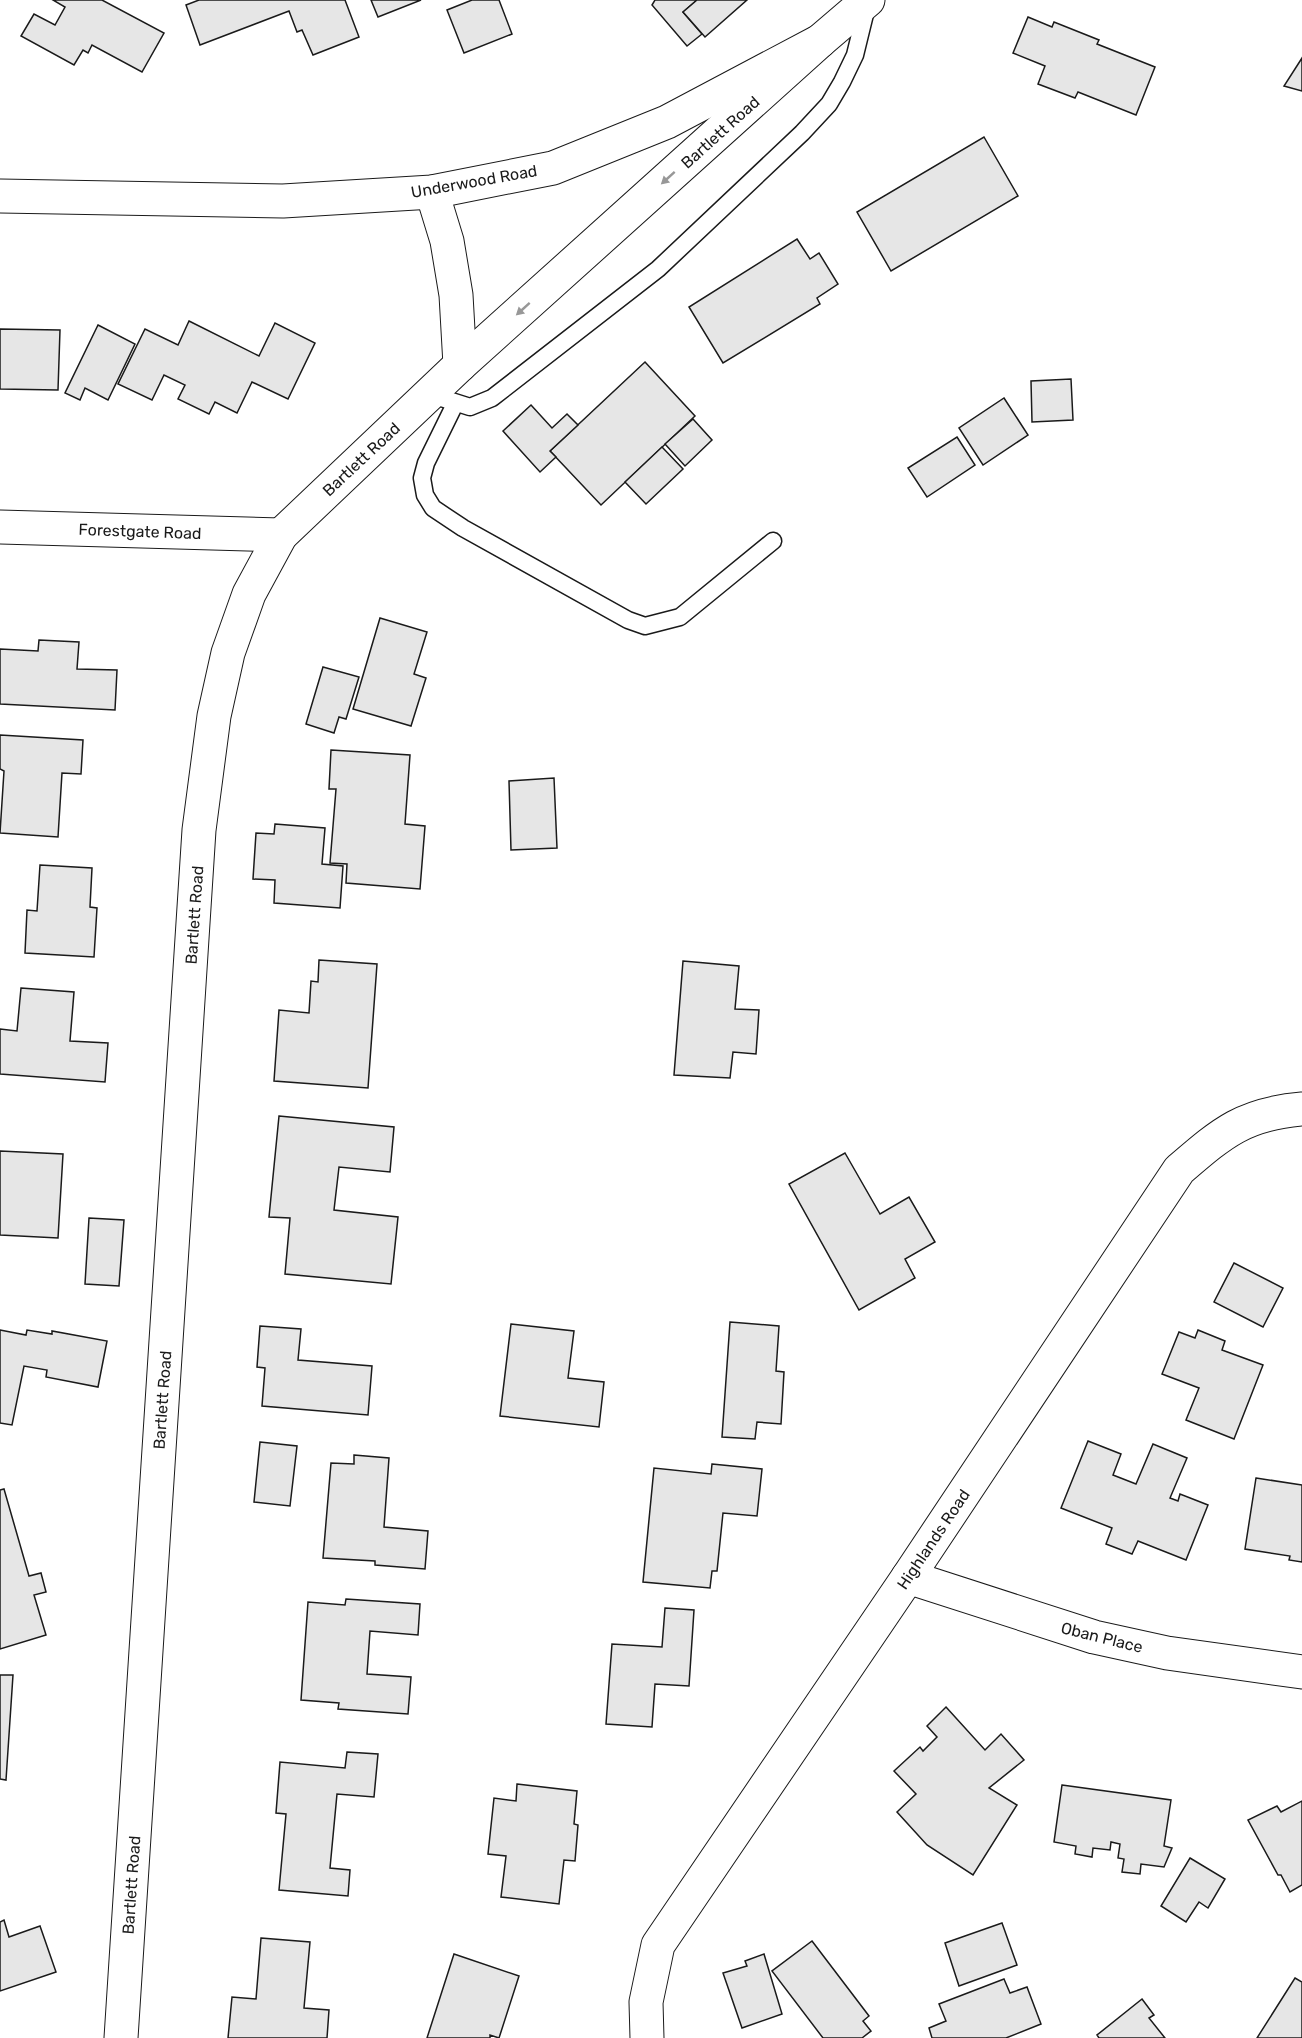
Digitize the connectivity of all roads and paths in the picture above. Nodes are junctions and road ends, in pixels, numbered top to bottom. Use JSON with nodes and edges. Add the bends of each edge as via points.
{"nodes":[{"id":1,"x":868,"y":0,"type":"edge"},
{"id":2,"x":820,"y":41,"type":"junction"},
{"id":3,"x":432,"y":192,"type":"junction"},
{"id":4,"x":0,"y":196,"type":"edge"},
{"id":5,"x":460,"y":366,"type":"junction"},
{"id":6,"x":442,"y":399,"type":"junction"},
{"id":7,"x":0,"y":527,"type":"edge"},
{"id":8,"x":281,"y":535,"type":"junction"},
{"id":9,"x":772,"y":541,"type":"dead end"},
{"id":10,"x":1302,"y":1109,"type":"edge"},
{"id":11,"x":909,"y":1577,"type":"junction"},
{"id":12,"x":1302,"y":1672,"type":"edge"},
{"id":13,"x":121,"y":2038,"type":"edge"},
{"id":14,"x":647,"y":2038,"type":"edge"}],
"edges":[{"from":1,"to":2,"type":"street","name":"Underwood Road"},
{"from":1,"to":6,"type":"lane","via":[[855,55],[829,104],[658,269],[492,398],[471,407]]},
{"from":2,"to":3,"type":"street","name":"Underwood Road","via":[[668,122],[553,168]]},
{"from":2,"to":5,"type":"street","name":"Bartlett Road","one_way":true},
{"from":3,"to":4,"type":"street","name":"Underwood Road","via":[[283,201]]},
{"from":3,"to":5,"type":"street","via":[[453,273]]},
{"from":5,"to":6,"type":"street","name":"Bartlett Road"},
{"from":6,"to":8,"type":"street","name":"Bartlett Road"},
{"from":6,"to":9,"type":"lane","via":[[422,478],[424,495],[433,508],[628,620],[645,626],[680,617]]},
{"from":7,"to":8,"type":"street","name":"Forestgate Road"},
{"from":8,"to":13,"type":"street","name":"Bartlett Road","via":[[249,594],[228,653],[214,717],[199,830]]},
{"from":10,"to":11,"type":"street","name":"Highlands Road","via":[[1273,1112],[1224,1131],[1179,1170]]},
{"from":11,"to":12,"type":"street","name":"Oban Place","via":[[1094,1637],[1167,1653]]},
{"from":11,"to":14,"type":"street","name":"Highlands Road","via":[[658,1945],[646,2002]]}]}
